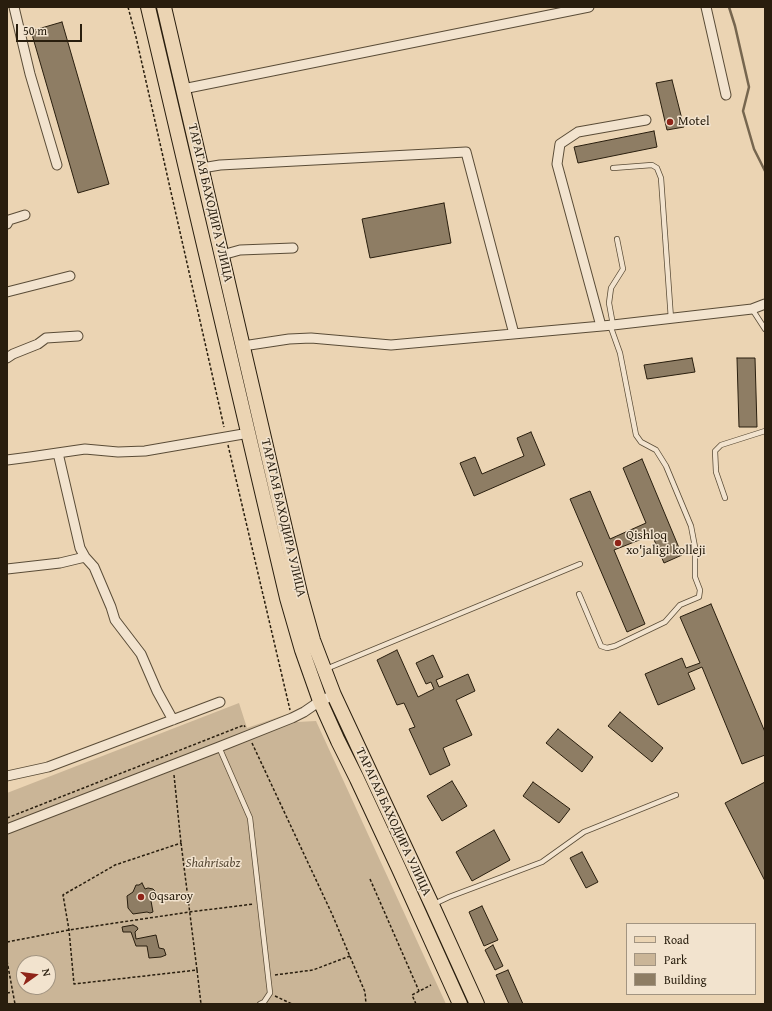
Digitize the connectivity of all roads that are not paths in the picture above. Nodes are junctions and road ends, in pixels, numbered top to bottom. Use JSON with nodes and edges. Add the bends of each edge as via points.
{"nodes":[{"id":1,"x":14,"y":7,"type":"edge"},
{"id":2,"x":148,"y":7,"type":"edge"},
{"id":3,"x":164,"y":7,"type":"edge"},
{"id":4,"x":168,"y":7,"type":"edge"},
{"id":5,"x":589,"y":7,"type":"edge"},
{"id":6,"x":706,"y":7,"type":"edge"},
{"id":7,"x":183,"y":89,"type":"junction"},
{"id":8,"x":726,"y":95,"type":"dead end"},
{"id":9,"x":646,"y":120,"type":"dead end"},
{"id":10,"x":57,"y":165,"type":"dead end"},
{"id":11,"x":202,"y":168,"type":"junction"},
{"id":12,"x":613,"y":168,"type":"dead end"},
{"id":13,"x":24,"y":215,"type":"dead end"},
{"id":14,"x":7,"y":224,"type":"edge"},
{"id":15,"x":617,"y":239,"type":"dead end"},
{"id":16,"x":294,"y":248,"type":"dead end"},
{"id":17,"x":222,"y":255,"type":"junction"},
{"id":18,"x":70,"y":276,"type":"dead end"},
{"id":19,"x":7,"y":292,"type":"edge"},
{"id":20,"x":765,"y":304,"type":"edge"},
{"id":21,"x":752,"y":310,"type":"junction"},
{"id":22,"x":671,"y":319,"type":"junction"},
{"id":23,"x":612,"y":325,"type":"junction"},
{"id":24,"x":600,"y":326,"type":"junction"},
{"id":25,"x":765,"y":329,"type":"edge"},
{"id":26,"x":514,"y":334,"type":"junction"},
{"id":27,"x":78,"y":336,"type":"dead end"},
{"id":28,"x":243,"y":346,"type":"junction"},
{"id":29,"x":7,"y":358,"type":"edge"},
{"id":30,"x":765,"y":431,"type":"edge"},
{"id":31,"x":249,"y":433,"type":"junction"},
{"id":32,"x":58,"y":453,"type":"junction"},
{"id":33,"x":7,"y":460,"type":"edge"},
{"id":34,"x":725,"y":498,"type":"dead end"},
{"id":35,"x":85,"y":557,"type":"junction"},
{"id":36,"x":580,"y":564,"type":"dead end"},
{"id":37,"x":7,"y":569,"type":"edge"},
{"id":38,"x":579,"y":594,"type":"dead end"},
{"id":39,"x":324,"y":670,"type":"junction"},
{"id":40,"x":334,"y":695,"type":"junction"},
{"id":41,"x":320,"y":701,"type":"junction"},
{"id":42,"x":220,"y":702,"type":"dead end"},
{"id":43,"x":173,"y":720,"type":"junction"},
{"id":44,"x":219,"y":748,"type":"junction"},
{"id":45,"x":7,"y":776,"type":"edge"},
{"id":46,"x":676,"y":795,"type":"dead end"},
{"id":47,"x":7,"y":829,"type":"edge"},
{"id":48,"x":432,"y":905,"type":"junction"},
{"id":49,"x":260,"y":1004,"type":"edge"},
{"id":50,"x":460,"y":1004,"type":"edge"},
{"id":51,"x":477,"y":1004,"type":"edge"}],
"edges":[{"from":1,"to":10,"type":"street","via":[[30,74]]},
{"from":2,"to":31,"type":"main road","name":"ТАРАГАЯ БАХОДИРА УЛИЦА"},
{"from":3,"to":4,"type":"street"},
{"from":3,"to":7,"type":"main road","name":"ТАРАГАЯ БАХОДИРА УЛИЦА"},
{"from":5,"to":7,"type":"street"},
{"from":6,"to":8,"type":"street"},
{"from":7,"to":11,"type":"main road","name":"ТАРАГАЯ БАХОДИРА УЛИЦА"},
{"from":9,"to":24,"type":"street","via":[[578,132],[560,144],[557,164]]},
{"from":11,"to":17,"type":"main road","name":"ТАРАГАЯ БАХОДИРА УЛИЦА"},
{"from":11,"to":26,"type":"street","via":[[466,152]]},
{"from":12,"to":22,"type":"lane","via":[[652,165],[657,168],[661,178]]},
{"from":13,"to":14,"type":"street","via":[[9,220]]},
{"from":15,"to":23,"type":"lane","via":[[623,269],[611,288],[609,303]]},
{"from":16,"to":17,"type":"street","via":[[240,250]]},
{"from":17,"to":28,"type":"main road","name":"ТАРАГАЯ БАХОДИРА УЛИЦА"},
{"from":18,"to":19,"type":"street"},
{"from":20,"to":21,"type":"street"},
{"from":21,"to":22,"type":"street"},
{"from":21,"to":25,"type":"lane"},
{"from":22,"to":23,"type":"street"},
{"from":23,"to":24,"type":"street"},
{"from":23,"to":38,"type":"lane","via":[[636,435],[641,442],[656,450],[666,466],[691,526],[695,547],[695,577],[700,590],[699,597],[680,605],[665,622],[607,648],[602,646]]},
{"from":24,"to":26,"type":"street"},
{"from":26,"to":28,"type":"street","via":[[391,345],[311,338]]},
{"from":27,"to":29,"type":"street","via":[[46,338]]},
{"from":28,"to":39,"type":"main road","name":"ТАРАГАЯ БАХОДИРА УЛИЦА","via":[[301,597]]},
{"from":30,"to":34,"type":"lane","via":[[721,445],[715,451],[716,472]]},
{"from":31,"to":32,"type":"street","via":[[145,451],[85,449]]},
{"from":31,"to":41,"type":"main road","name":"ТАРАГАЯ БАХОДИРА УЛИЦА","via":[[288,598],[302,650]]},
{"from":32,"to":33,"type":"street"},
{"from":32,"to":35,"type":"street","via":[[80,548]]},
{"from":35,"to":37,"type":"street","via":[[60,563]]},
{"from":35,"to":43,"type":"street","via":[[94,568],[115,620],[141,654]]},
{"from":36,"to":39,"type":"lane"},
{"from":39,"to":40,"type":"main road","name":"ТАРАГАЯ БАХОДИРА УЛИЦА"},
{"from":40,"to":41,"type":"street"},
{"from":40,"to":48,"type":"main road","name":"ТАРАГАЯ БАХОДИРА УЛИЦА"},
{"from":41,"to":44,"type":"street","via":[[292,718]]},
{"from":41,"to":50,"type":"main road","name":"ТАРАГАЯ БАХОДИРА УЛИЦА"},
{"from":42,"to":43,"type":"street"},
{"from":43,"to":45,"type":"street","via":[[48,767]]},
{"from":44,"to":47,"type":"street"},
{"from":44,"to":49,"type":"lane","via":[[250,818],[270,993]]},
{"from":46,"to":48,"type":"lane","via":[[584,832],[542,862]]},
{"from":48,"to":51,"type":"main road","name":"ТАРАГАЯ БАХОДИРА УЛИЦА"}]}
